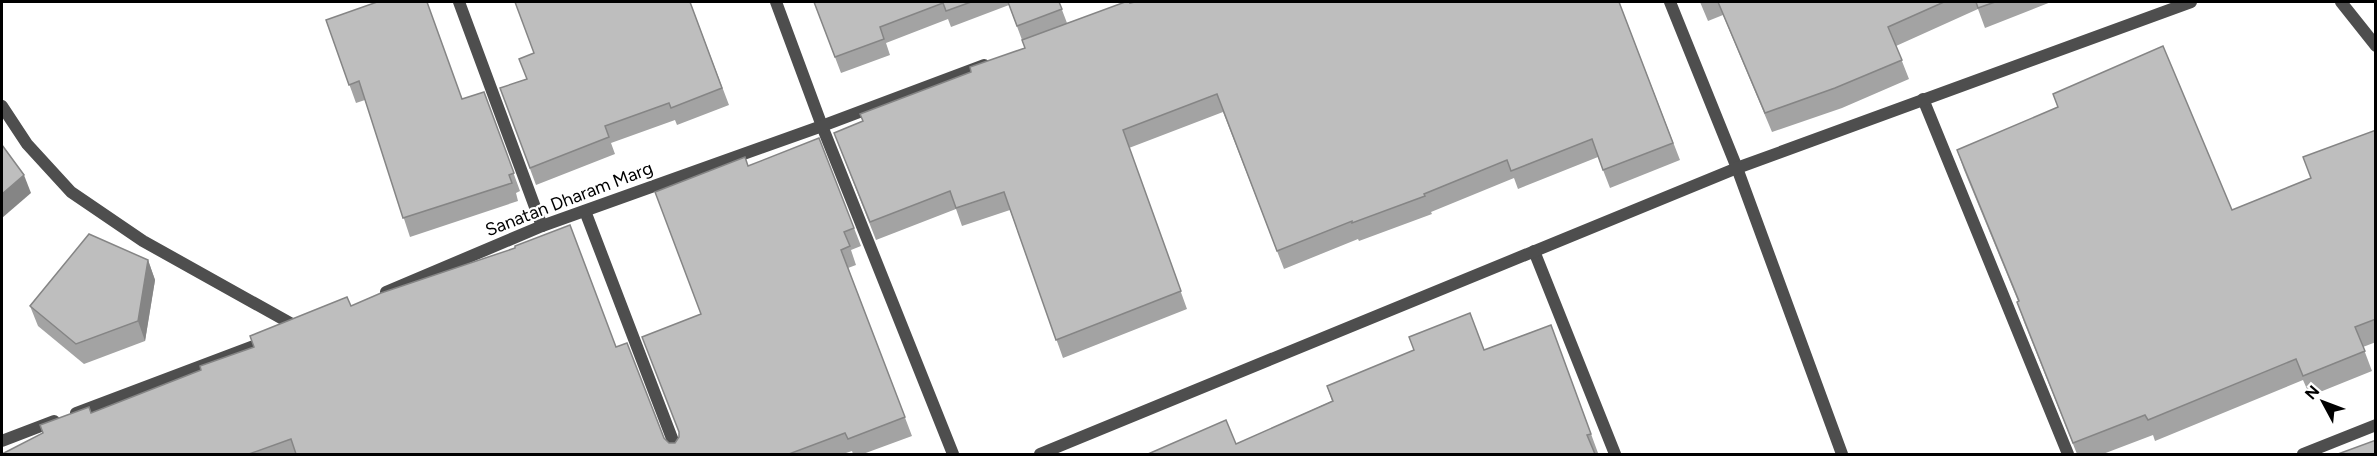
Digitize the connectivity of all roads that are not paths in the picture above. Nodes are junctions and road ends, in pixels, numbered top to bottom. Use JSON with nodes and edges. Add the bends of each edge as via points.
{"nodes":[{"id":1,"x":459,"y":2,"type":"edge"},
{"id":2,"x":776,"y":2,"type":"edge"},
{"id":3,"x":1670,"y":2,"type":"edge"},
{"id":4,"x":2192,"y":2,"type":"edge"},
{"id":5,"x":2341,"y":2,"type":"edge"},
{"id":6,"x":2376,"y":46,"type":"edge"},
{"id":7,"x":999,"y":60,"type":"edge"},
{"id":8,"x":1923,"y":99,"type":"junction"},
{"id":9,"x":2,"y":106,"type":"edge"},
{"id":10,"x":822,"y":126,"type":"junction"},
{"id":11,"x":1737,"y":168,"type":"junction"},
{"id":12,"x":585,"y":211,"type":"junction"},
{"id":13,"x":542,"y":226,"type":"junction"},
{"id":14,"x":1534,"y":251,"type":"junction"},
{"id":15,"x":377,"y":296,"type":"edge"},
{"id":16,"x":2376,"y":425,"type":"edge"},
{"id":17,"x":2,"y":441,"type":"edge"},
{"id":18,"x":678,"y":454,"type":"edge"},
{"id":19,"x":953,"y":454,"type":"edge"},
{"id":20,"x":1040,"y":454,"type":"edge"},
{"id":21,"x":1615,"y":454,"type":"edge"},
{"id":22,"x":1842,"y":454,"type":"edge"},
{"id":23,"x":2068,"y":454,"type":"edge"},
{"id":24,"x":2302,"y":454,"type":"edge"}],
"edges":[{"from":1,"to":13,"type":"street"},
{"from":2,"to":10,"type":"street"},
{"from":3,"to":11,"type":"street"},
{"from":4,"to":8,"type":"street"},
{"from":5,"to":6,"type":"street"},
{"from":7,"to":10,"type":"street","name":"Sanatan Dharam Marg"},
{"from":8,"to":11,"type":"street"},
{"from":8,"to":23,"type":"street"},
{"from":9,"to":17,"type":"street","via":[[27,144],[71,192],[143,241],[295,331]]},
{"from":10,"to":12,"type":"street","name":"Sanatan Dharam Marg"},
{"from":10,"to":19,"type":"street"},
{"from":11,"to":14,"type":"street"},
{"from":11,"to":22,"type":"street"},
{"from":12,"to":13,"type":"street","name":"Sanatan Dharam Marg"},
{"from":12,"to":18,"type":"street"},
{"from":13,"to":15,"type":"street","name":"Sanatan Dharam Marg"},
{"from":14,"to":20,"type":"street"},
{"from":14,"to":21,"type":"street"},
{"from":16,"to":24,"type":"street"}]}
